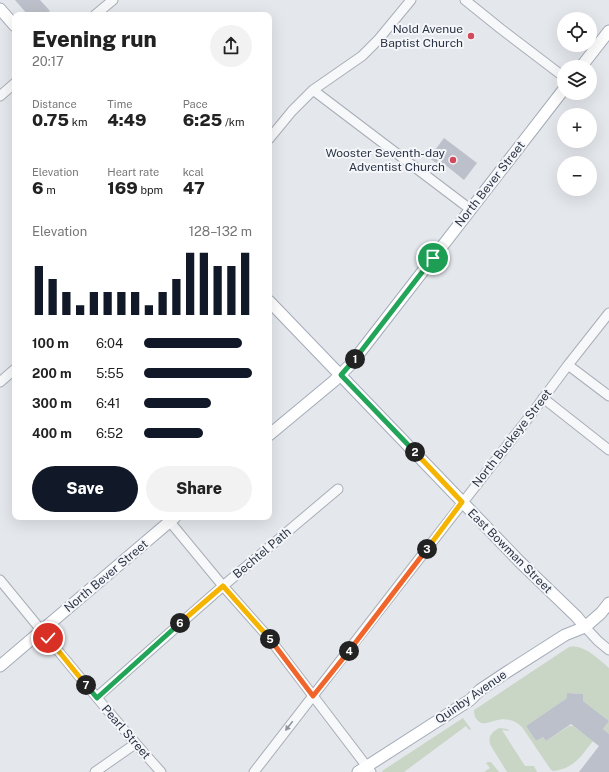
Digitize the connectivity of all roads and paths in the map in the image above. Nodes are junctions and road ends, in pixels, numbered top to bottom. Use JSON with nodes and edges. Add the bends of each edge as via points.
{"nodes":[{"id":1,"x":113,"y":0,"type":"edge"},
{"id":2,"x":411,"y":0,"type":"edge"},
{"id":3,"x":465,"y":0,"type":"edge"},
{"id":4,"x":0,"y":9,"type":"edge"},
{"id":5,"x":99,"y":12,"type":"edge"},
{"id":6,"x":12,"y":23,"type":"edge"},
{"id":7,"x":609,"y":31,"type":"edge"},
{"id":8,"x":586,"y":60,"type":"edge"},
{"id":9,"x":557,"y":72,"type":"edge"},
{"id":10,"x":12,"y":86,"type":"edge"},
{"id":11,"x":313,"y":90,"type":"junction"},
{"id":12,"x":0,"y":96,"type":"edge"},
{"id":13,"x":557,"y":98,"type":"edge"},
{"id":14,"x":272,"y":135,"type":"edge"},
{"id":15,"x":470,"y":210,"type":"junction"},
{"id":16,"x":272,"y":304,"type":"edge"},
{"id":17,"x":609,"y":313,"type":"edge"},
{"id":18,"x":568,"y":365,"type":"junction"},
{"id":19,"x":12,"y":372,"type":"edge"},
{"id":20,"x":341,"y":375,"type":"junction"},
{"id":21,"x":0,"y":382,"type":"edge"},
{"id":22,"x":609,"y":396,"type":"edge"},
{"id":23,"x":543,"y":398,"type":"junction"},
{"id":24,"x":272,"y":433,"type":"edge"},
{"id":25,"x":609,"y":450,"type":"edge"},
{"id":26,"x":338,"y":489,"type":"dead end"},
{"id":27,"x":460,"y":506,"type":"junction"},
{"id":28,"x":170,"y":520,"type":"edge"},
{"id":29,"x":172,"y":520,"type":"edge"},
{"id":30,"x":0,"y":580,"type":"edge"},
{"id":31,"x":223,"y":586,"type":"junction"},
{"id":32,"x":609,"y":603,"type":"edge"},
{"id":33,"x":585,"y":627,"type":"junction"},
{"id":34,"x":41,"y":630,"type":"junction"},
{"id":35,"x":609,"y":650,"type":"edge"},
{"id":36,"x":0,"y":666,"type":"edge"},
{"id":37,"x":313,"y":696,"type":"junction"},
{"id":38,"x":97,"y":698,"type":"junction"},
{"id":39,"x":135,"y":744,"type":"junction"},
{"id":40,"x":365,"y":770,"type":"edge"},
{"id":41,"x":95,"y":772,"type":"edge"},
{"id":42,"x":161,"y":772,"type":"edge"},
{"id":43,"x":254,"y":772,"type":"edge"}],
"edges":[{"from":1,"to":5,"type":"street"},
{"from":2,"to":11,"type":"street","via":[[362,56]]},
{"from":3,"to":9,"type":"street"},
{"from":4,"to":6,"type":"main road"},
{"from":7,"to":8,"type":"main road"},
{"from":10,"to":12,"type":"street"},
{"from":11,"to":14,"type":"street"},
{"from":11,"to":15,"type":"street"},
{"from":13,"to":15,"type":"main road","name":"North Bever Street"},
{"from":15,"to":20,"type":"main road","name":"North Bever Street"},
{"from":16,"to":20,"type":"main road","name":"East Bowman Street"},
{"from":17,"to":18,"type":"street","name":"North Buckeye Street"},
{"from":18,"to":22,"type":"street"},
{"from":18,"to":23,"type":"street","name":"North Buckeye Street"},
{"from":19,"to":21,"type":"street"},
{"from":20,"to":24,"type":"main road","name":"North Bever Street"},
{"from":20,"to":27,"type":"main road","name":"East Bowman Street"},
{"from":23,"to":25,"type":"street"},
{"from":23,"to":27,"type":"street","name":"North Buckeye Street"},
{"from":26,"to":31,"type":"street","name":"Bechtel Path"},
{"from":27,"to":33,"type":"main road","name":"East Bowman Street"},
{"from":27,"to":37,"type":"street","name":"North Buckeye Street"},
{"from":28,"to":34,"type":"main road","name":"North Bever Street"},
{"from":29,"to":31,"type":"street"},
{"from":30,"to":34,"type":"street","name":"Pearl Street"},
{"from":31,"to":37,"type":"street","via":[[269,638]]},
{"from":31,"to":38,"type":"street","name":"Bechtel Path"},
{"from":32,"to":33,"type":"main road","name":"Quinby Avenue"},
{"from":33,"to":35,"type":"street"},
{"from":33,"to":40,"type":"main road","name":"Quinby Avenue","via":[[565,635],[507,672],[470,700]]},
{"from":34,"to":36,"type":"main road","name":"North Bever Street"},
{"from":34,"to":38,"type":"street","name":"Pearl Street"},
{"from":37,"to":40,"type":"street"},
{"from":37,"to":43,"type":"street","name":"North Buckeye Street","one_way":true},
{"from":38,"to":39,"type":"street","name":"Pearl Street"},
{"from":39,"to":41,"type":"street"},
{"from":39,"to":42,"type":"street","name":"Pearl Street"}]}
